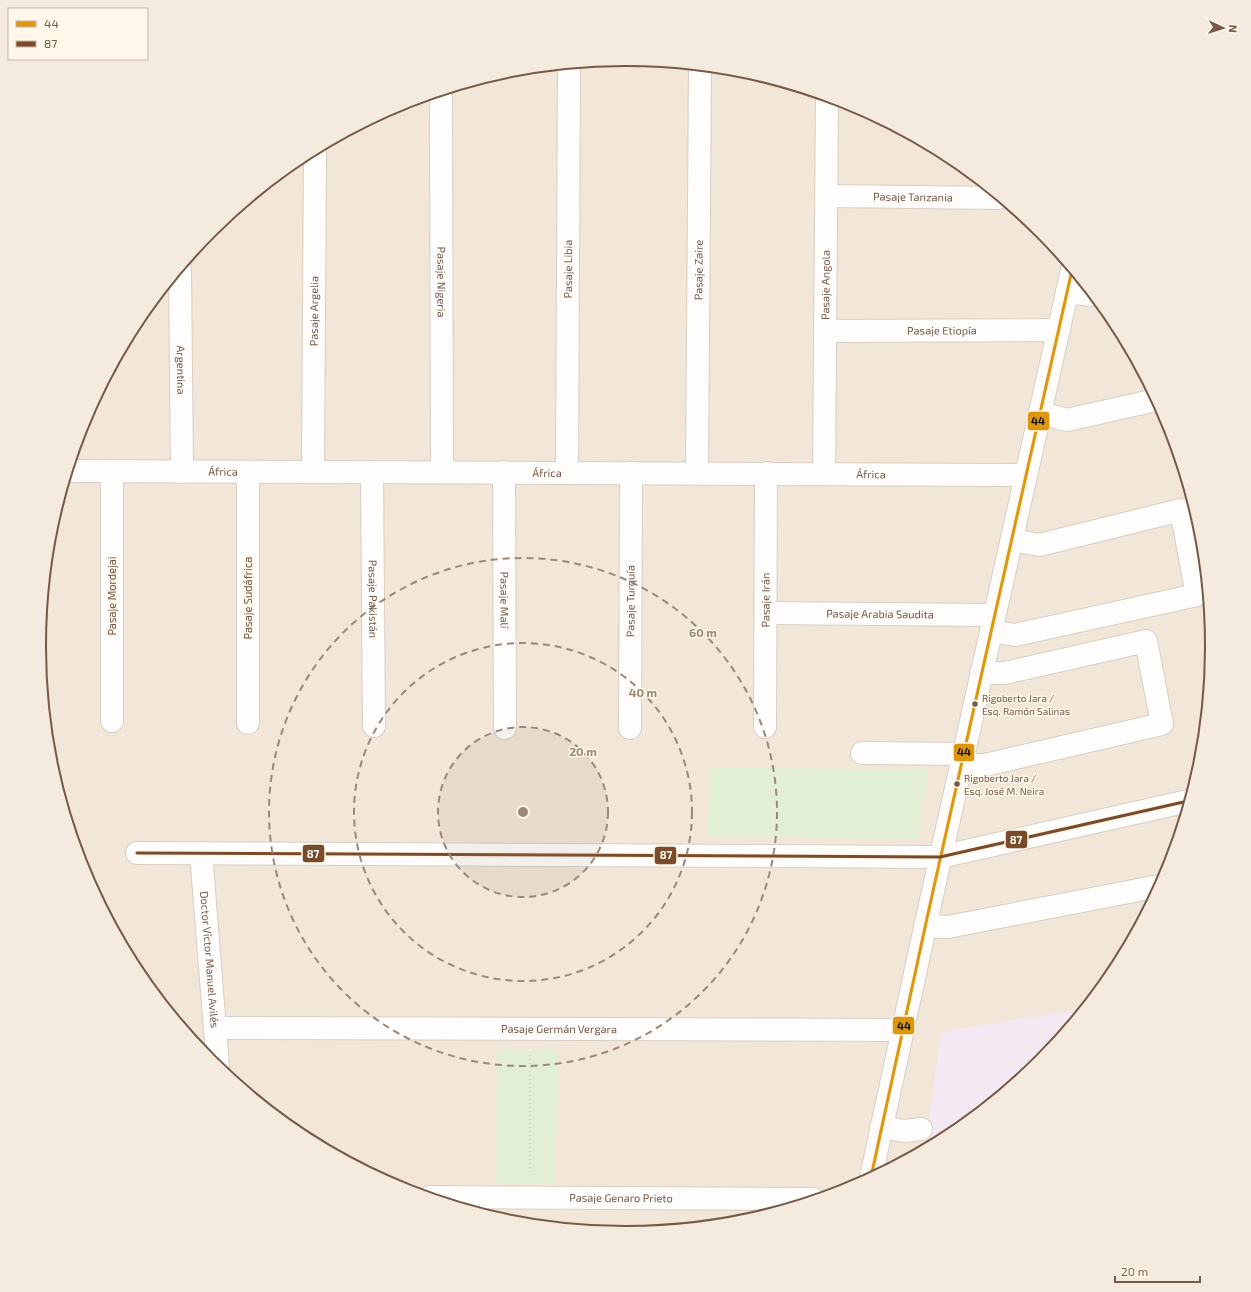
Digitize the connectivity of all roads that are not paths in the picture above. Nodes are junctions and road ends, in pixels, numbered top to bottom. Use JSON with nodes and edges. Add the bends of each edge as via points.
{"nodes":[{"id":1,"x":569,"y":70,"type":"edge"},
{"id":2,"x":700,"y":71,"type":"edge"},
{"id":3,"x":441,"y":96,"type":"edge"},
{"id":4,"x":827,"y":103,"type":"edge"},
{"id":5,"x":315,"y":157,"type":"edge"},
{"id":6,"x":826,"y":196,"type":"junction"},
{"id":7,"x":993,"y":198,"type":"edge"},
{"id":8,"x":180,"y":276,"type":"edge"},
{"id":9,"x":1071,"y":276,"type":"edge"},
{"id":10,"x":1067,"y":292,"type":"junction"},
{"id":11,"x":1086,"y":294,"type":"edge"},
{"id":12,"x":1059,"y":330,"type":"junction"},
{"id":13,"x":825,"y":331,"type":"junction"},
{"id":14,"x":1150,"y":401,"type":"edge"},
{"id":15,"x":1040,"y":413,"type":"junction"},
{"id":16,"x":74,"y":471,"type":"edge"},
{"id":17,"x":112,"y":471,"type":"junction"},
{"id":18,"x":182,"y":472,"type":"junction"},
{"id":19,"x":248,"y":472,"type":"junction"},
{"id":20,"x":313,"y":472,"type":"junction"},
{"id":21,"x":372,"y":472,"type":"junction"},
{"id":22,"x":442,"y":472,"type":"junction"},
{"id":23,"x":504,"y":472,"type":"junction"},
{"id":24,"x":567,"y":473,"type":"junction"},
{"id":25,"x":631,"y":473,"type":"junction"},
{"id":26,"x":697,"y":473,"type":"junction"},
{"id":27,"x":766,"y":473,"type":"junction"},
{"id":28,"x":824,"y":474,"type":"junction"},
{"id":29,"x":1026,"y":475,"type":"junction"},
{"id":30,"x":1012,"y":540,"type":"junction"},
{"id":31,"x":766,"y":613,"type":"junction"},
{"id":32,"x":993,"y":623,"type":"junction"},
{"id":33,"x":982,"y":673,"type":"junction"},
{"id":34,"x":112,"y":721,"type":"dead end"},
{"id":35,"x":248,"y":723,"type":"dead end"},
{"id":36,"x":374,"y":726,"type":"dead end"},
{"id":37,"x":765,"y":727,"type":"dead end"},
{"id":38,"x":505,"y":728,"type":"dead end"},
{"id":39,"x":630,"y":728,"type":"dead end"},
{"id":40,"x":862,"y":753,"type":"dead end"},
{"id":41,"x":962,"y":760,"type":"junction"},
{"id":42,"x":1183,"y":802,"type":"edge"},
{"id":43,"x":138,"y":853,"type":"dead end"},
{"id":44,"x":201,"y":853,"type":"junction"},
{"id":45,"x":940,"y":857,"type":"junction"},
{"id":46,"x":1152,"y":887,"type":"edge"},
{"id":47,"x":925,"y":926,"type":"junction"},
{"id":48,"x":215,"y":1028,"type":"junction"},
{"id":49,"x":903,"y":1030,"type":"junction"},
{"id":50,"x":217,"y":1057,"type":"edge"},
{"id":51,"x":881,"y":1127,"type":"junction"},
{"id":52,"x":921,"y":1129,"type":"dead end"},
{"id":53,"x":872,"y":1170,"type":"edge"},
{"id":54,"x":446,"y":1197,"type":"edge"},
{"id":55,"x":799,"y":1199,"type":"edge"}],
"edges":[{"from":1,"to":24,"type":"street","name":"Pasaje Libia"},
{"from":2,"to":26,"type":"street","name":"Pasaje Zaire"},
{"from":3,"to":22,"type":"street","name":"Pasaje Nigeria"},
{"from":4,"to":6,"type":"street","name":"Pasaje Angola"},
{"from":5,"to":20,"type":"street","name":"Pasaje Argelia"},
{"from":6,"to":7,"type":"street","name":"Pasaje Tanzania"},
{"from":6,"to":13,"type":"street","name":"Pasaje Angola"},
{"from":8,"to":18,"type":"street","name":"Argentina"},
{"from":9,"to":10,"type":"street"},
{"from":10,"to":11,"type":"street"},
{"from":10,"to":12,"type":"street"},
{"from":12,"to":13,"type":"street","name":"Pasaje Etiopía"},
{"from":12,"to":15,"type":"street"},
{"from":13,"to":28,"type":"street","name":"Pasaje Angola"},
{"from":14,"to":15,"type":"street","via":[[1066,420]]},
{"from":15,"to":29,"type":"street"},
{"from":16,"to":17,"type":"street","name":"África"},
{"from":17,"to":18,"type":"street","name":"África"},
{"from":17,"to":34,"type":"street","name":"Pasaje Mordejai"},
{"from":18,"to":19,"type":"street","name":"África"},
{"from":19,"to":20,"type":"street","name":"África"},
{"from":19,"to":35,"type":"street","name":"Pasaje Sudáfrica"},
{"from":20,"to":21,"type":"street","name":"África"},
{"from":21,"to":22,"type":"street","name":"África"},
{"from":21,"to":36,"type":"street","name":"Pasaje Pakistán"},
{"from":22,"to":23,"type":"street","name":"África"},
{"from":23,"to":24,"type":"street","name":"África"},
{"from":23,"to":38,"type":"street","name":"Pasaje Malí"},
{"from":24,"to":25,"type":"street","name":"África"},
{"from":25,"to":26,"type":"street","name":"África"},
{"from":25,"to":39,"type":"street","name":"Pasaje Turquía"},
{"from":26,"to":27,"type":"street","name":"África"},
{"from":27,"to":28,"type":"street","name":"África"},
{"from":27,"to":31,"type":"street","name":"Pasaje Irán"},
{"from":28,"to":29,"type":"street","name":"África"},
{"from":29,"to":30,"type":"street"},
{"from":30,"to":32,"type":"street"},
{"from":30,"to":32,"type":"street","name":"Pasaje Arabia Saudita","via":[[1039,545],[1181,510],[1196,595],[1015,635]]},
{"from":31,"to":32,"type":"street","name":"Pasaje Arabia Saudita"},
{"from":31,"to":37,"type":"street","name":"Pasaje Irán"},
{"from":32,"to":33,"type":"street"},
{"from":33,"to":41,"type":"street"},
{"from":33,"to":41,"type":"street","via":[[1004,674],[1146,641],[1162,724],[985,765]]},
{"from":40,"to":41,"type":"street"},
{"from":41,"to":45,"type":"street"},
{"from":42,"to":45,"type":"street"},
{"from":43,"to":44,"type":"street"},
{"from":44,"to":45,"type":"street"},
{"from":44,"to":48,"type":"street","name":"Doctor Víctor Manuel Avilés"},
{"from":45,"to":47,"type":"street"},
{"from":46,"to":47,"type":"street","via":[[948,927]]},
{"from":47,"to":49,"type":"street"},
{"from":48,"to":49,"type":"street","name":"Pasaje Germán Vergara"},
{"from":48,"to":50,"type":"street","name":"Doctor Víctor Manuel Avilés"},
{"from":49,"to":51,"type":"street"},
{"from":51,"to":52,"type":"street","via":[[904,1131]]},
{"from":51,"to":53,"type":"street"},
{"from":54,"to":55,"type":"street","name":"Pasaje Genaro Prieto"}]}
